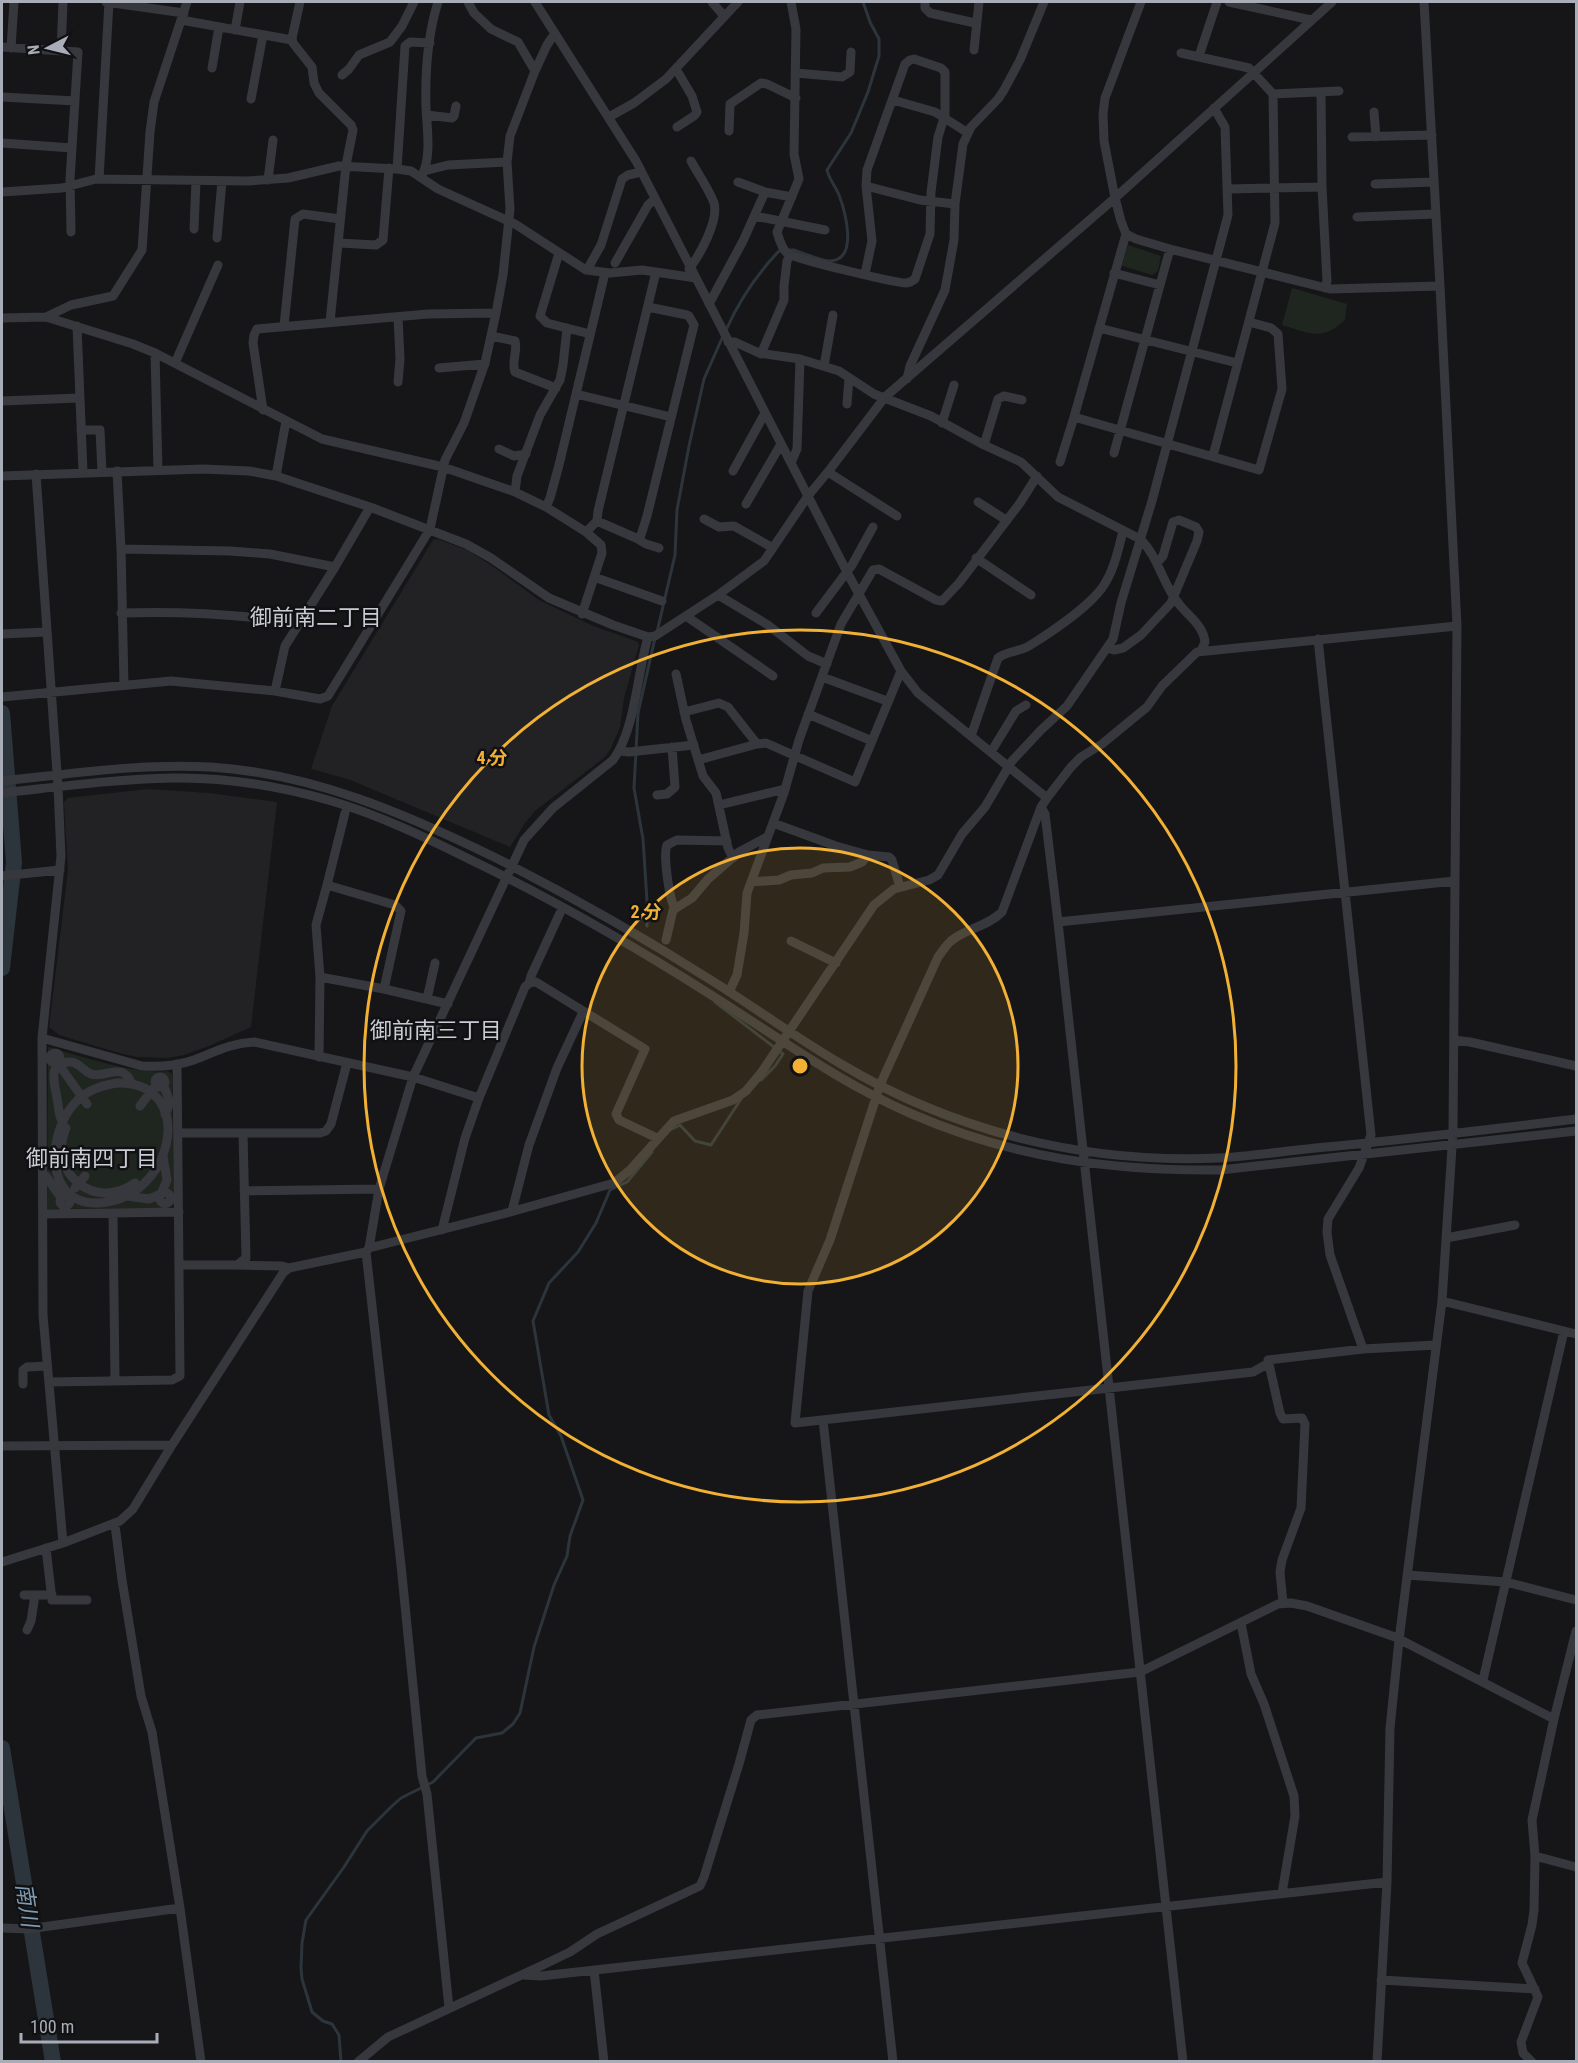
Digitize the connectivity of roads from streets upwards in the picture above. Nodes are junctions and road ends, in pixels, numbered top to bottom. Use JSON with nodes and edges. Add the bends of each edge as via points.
{"nodes":[{"id":1,"x":15,"y":2,"type":"edge"},
{"id":2,"x":63,"y":2,"type":"edge"},
{"id":3,"x":107,"y":2,"type":"edge"},
{"id":4,"x":187,"y":2,"type":"edge"},
{"id":5,"x":240,"y":2,"type":"edge"},
{"id":6,"x":300,"y":2,"type":"edge"},
{"id":7,"x":414,"y":2,"type":"edge"},
{"id":8,"x":438,"y":2,"type":"edge"},
{"id":9,"x":468,"y":2,"type":"edge"},
{"id":10,"x":535,"y":2,"type":"edge"},
{"id":11,"x":712,"y":2,"type":"edge"},
{"id":12,"x":738,"y":2,"type":"edge"},
{"id":13,"x":791,"y":2,"type":"edge"},
{"id":14,"x":925,"y":2,"type":"edge"},
{"id":15,"x":979,"y":2,"type":"edge"},
{"id":16,"x":1044,"y":2,"type":"edge"},
{"id":17,"x":1141,"y":2,"type":"edge"},
{"id":18,"x":1217,"y":2,"type":"edge"},
{"id":19,"x":1229,"y":2,"type":"edge"},
{"id":20,"x":1332,"y":2,"type":"edge"},
{"id":21,"x":1424,"y":2,"type":"edge"},
{"id":22,"x":136,"y":4,"type":"edge"},
{"id":23,"x":182,"y":16,"type":"junction"},
{"id":24,"x":724,"y":16,"type":"junction"},
{"id":25,"x":1311,"y":20,"type":"junction"},
{"id":26,"x":975,"y":24,"type":"junction"},
{"id":27,"x":219,"y":27,"type":"junction"},
{"id":28,"x":235,"y":30,"type":"junction"},
{"id":29,"x":555,"y":33,"type":"junction"},
{"id":30,"x":263,"y":35,"type":"junction"},
{"id":31,"x":292,"y":40,"type":"junction"},
{"id":32,"x":430,"y":43,"type":"junction"},
{"id":33,"x":6,"y":48,"type":"edge"},
{"id":34,"x":974,"y":50,"type":"dead end"},
{"id":35,"x":60,"y":51,"type":"junction"},
{"id":36,"x":851,"y":52,"type":"dead end"},
{"id":37,"x":1180,"y":52,"type":"dead end"},
{"id":38,"x":1198,"y":56,"type":"junction"},
{"id":39,"x":212,"y":68,"type":"dead end"},
{"id":40,"x":676,"y":69,"type":"junction"},
{"id":41,"x":535,"y":71,"type":"junction"},
{"id":42,"x":796,"y":73,"type":"junction"},
{"id":43,"x":1253,"y":73,"type":"junction"},
{"id":44,"x":342,"y":75,"type":"dead end"},
{"id":45,"x":1339,"y":91,"type":"dead end"},
{"id":46,"x":1321,"y":92,"type":"junction"},
{"id":47,"x":1273,"y":94,"type":"junction"},
{"id":48,"x":2,"y":97,"type":"edge"},
{"id":49,"x":796,"y":98,"type":"junction"},
{"id":50,"x":251,"y":99,"type":"dead end"},
{"id":51,"x":893,"y":100,"type":"junction"},
{"id":52,"x":75,"y":101,"type":"junction"},
{"id":53,"x":456,"y":106,"type":"dead end"},
{"id":54,"x":1214,"y":108,"type":"junction"},
{"id":55,"x":1374,"y":112,"type":"dead end"},
{"id":56,"x":427,"y":115,"type":"junction"},
{"id":57,"x":609,"y":117,"type":"junction"},
{"id":58,"x":945,"y":118,"type":"junction"},
{"id":59,"x":677,"y":127,"type":"dead end"},
{"id":60,"x":729,"y":131,"type":"dead end"},
{"id":61,"x":968,"y":133,"type":"junction"},
{"id":62,"x":1432,"y":135,"type":"junction"},
{"id":63,"x":1376,"y":136,"type":"junction"},
{"id":64,"x":1352,"y":137,"type":"dead end"},
{"id":65,"x":273,"y":140,"type":"dead end"},
{"id":66,"x":2,"y":143,"type":"edge"},
{"id":67,"x":72,"y":148,"type":"junction"},
{"id":68,"x":691,"y":161,"type":"dead end"},
{"id":69,"x":507,"y":162,"type":"junction"},
{"id":70,"x":346,"y":165,"type":"junction"},
{"id":71,"x":393,"y":168,"type":"junction"},
{"id":72,"x":641,"y":172,"type":"junction"},
{"id":73,"x":422,"y":174,"type":"junction"},
{"id":74,"x":99,"y":179,"type":"junction"},
{"id":75,"x":147,"y":180,"type":"junction"},
{"id":76,"x":268,"y":180,"type":"junction"},
{"id":77,"x":196,"y":181,"type":"junction"},
{"id":78,"x":222,"y":181,"type":"junction"},
{"id":79,"x":738,"y":182,"type":"dead end"},
{"id":80,"x":1434,"y":182,"type":"junction"},
{"id":81,"x":1375,"y":184,"type":"dead end"},
{"id":82,"x":71,"y":186,"type":"junction"},
{"id":83,"x":866,"y":186,"type":"junction"},
{"id":84,"x":1276,"y":187,"type":"junction"},
{"id":85,"x":1322,"y":187,"type":"junction"},
{"id":86,"x":1228,"y":189,"type":"junction"},
{"id":87,"x":2,"y":192,"type":"edge"},
{"id":88,"x":765,"y":192,"type":"junction"},
{"id":89,"x":792,"y":197,"type":"junction"},
{"id":90,"x":1115,"y":198,"type":"junction"},
{"id":91,"x":654,"y":199,"type":"junction"},
{"id":92,"x":931,"y":202,"type":"junction"},
{"id":93,"x":955,"y":204,"type":"junction"},
{"id":94,"x":1436,"y":214,"type":"junction"},
{"id":95,"x":755,"y":216,"type":"junction"},
{"id":96,"x":1357,"y":217,"type":"dead end"},
{"id":97,"x":340,"y":219,"type":"junction"},
{"id":98,"x":509,"y":221,"type":"junction"},
{"id":99,"x":781,"y":222,"type":"junction"},
{"id":100,"x":194,"y":229,"type":"dead end"},
{"id":101,"x":825,"y":230,"type":"dead end"},
{"id":102,"x":71,"y":232,"type":"dead end"},
{"id":103,"x":1126,"y":234,"type":"junction"},
{"id":104,"x":217,"y":238,"type":"dead end"},
{"id":105,"x":339,"y":243,"type":"junction"},
{"id":106,"x":1170,"y":249,"type":"junction"},
{"id":107,"x":559,"y":253,"type":"junction"},
{"id":108,"x":790,"y":255,"type":"junction"},
{"id":109,"x":1216,"y":261,"type":"junction"},
{"id":110,"x":615,"y":262,"type":"dead end"},
{"id":111,"x":218,"y":265,"type":"dead end"},
{"id":112,"x":689,"y":269,"type":"junction"},
{"id":113,"x":587,"y":270,"type":"junction"},
{"id":114,"x":656,"y":272,"type":"junction"},
{"id":115,"x":1262,"y":272,"type":"junction"},
{"id":116,"x":605,"y":273,"type":"junction"},
{"id":117,"x":1114,"y":273,"type":"junction"},
{"id":118,"x":865,"y":274,"type":"junction"},
{"id":119,"x":696,"y":278,"type":"junction"},
{"id":120,"x":1160,"y":285,"type":"junction"},
{"id":121,"x":1440,"y":286,"type":"junction"},
{"id":122,"x":1325,"y":288,"type":"junction"},
{"id":123,"x":709,"y":304,"type":"junction"},
{"id":124,"x":648,"y":307,"type":"junction"},
{"id":125,"x":496,"y":313,"type":"junction"},
{"id":126,"x":832,"y":315,"type":"dead end"},
{"id":127,"x":46,"y":317,"type":"junction"},
{"id":128,"x":398,"y":317,"type":"junction"},
{"id":129,"x":2,"y":318,"type":"edge"},
{"id":130,"x":330,"y":322,"type":"junction"},
{"id":131,"x":1249,"y":322,"type":"junction"},
{"id":132,"x":77,"y":326,"type":"junction"},
{"id":133,"x":284,"y":326,"type":"junction"},
{"id":134,"x":567,"y":328,"type":"junction"},
{"id":135,"x":1099,"y":328,"type":"junction"},
{"id":136,"x":590,"y":334,"type":"junction"},
{"id":137,"x":491,"y":336,"type":"junction"},
{"id":138,"x":1145,"y":340,"type":"junction"},
{"id":139,"x":728,"y":342,"type":"junction"},
{"id":140,"x":1191,"y":352,"type":"junction"},
{"id":141,"x":155,"y":353,"type":"junction"},
{"id":142,"x":761,"y":354,"type":"junction"},
{"id":143,"x":800,"y":359,"type":"junction"},
{"id":144,"x":175,"y":363,"type":"junction"},
{"id":145,"x":1237,"y":363,"type":"junction"},
{"id":146,"x":485,"y":364,"type":"junction"},
{"id":147,"x":824,"y":366,"type":"junction"},
{"id":148,"x":439,"y":368,"type":"dead end"},
{"id":149,"x":849,"y":378,"type":"junction"},
{"id":150,"x":907,"y":379,"type":"junction"},
{"id":151,"x":398,"y":382,"type":"dead end"},
{"id":152,"x":954,"y":385,"type":"dead end"},
{"id":153,"x":556,"y":387,"type":"junction"},
{"id":154,"x":576,"y":394,"type":"junction"},
{"id":155,"x":885,"y":397,"type":"junction"},
{"id":156,"x":80,"y":398,"type":"junction"},
{"id":157,"x":1022,"y":400,"type":"dead end"},
{"id":158,"x":2,"y":401,"type":"edge"},
{"id":159,"x":847,"y":404,"type":"dead end"},
{"id":160,"x":623,"y":406,"type":"junction"},
{"id":161,"x":263,"y":410,"type":"junction"},
{"id":162,"x":765,"y":413,"type":"junction"},
{"id":163,"x":671,"y":417,"type":"junction"},
{"id":164,"x":1074,"y":417,"type":"junction"},
{"id":165,"x":286,"y":421,"type":"junction"},
{"id":166,"x":942,"y":423,"type":"junction"},
{"id":167,"x":81,"y":430,"type":"junction"},
{"id":168,"x":1119,"y":430,"type":"junction"},
{"id":169,"x":781,"y":444,"type":"junction"},
{"id":170,"x":1166,"y":444,"type":"junction"},
{"id":171,"x":984,"y":445,"type":"junction"},
{"id":172,"x":500,"y":449,"type":"dead end"},
{"id":173,"x":1114,"y":453,"type":"dead end"},
{"id":174,"x":526,"y":454,"type":"junction"},
{"id":175,"x":1213,"y":456,"type":"junction"},
{"id":176,"x":1060,"y":462,"type":"dead end"},
{"id":177,"x":791,"y":463,"type":"junction"},
{"id":178,"x":443,"y":467,"type":"junction"},
{"id":179,"x":158,"y":470,"type":"junction"},
{"id":180,"x":117,"y":471,"type":"junction"},
{"id":181,"x":733,"y":471,"type":"dead end"},
{"id":182,"x":83,"y":472,"type":"junction"},
{"id":183,"x":102,"y":472,"type":"junction"},
{"id":184,"x":828,"y":472,"type":"junction"},
{"id":185,"x":36,"y":474,"type":"junction"},
{"id":186,"x":2,"y":476,"type":"edge"},
{"id":187,"x":276,"y":476,"type":"junction"},
{"id":188,"x":1037,"y":476,"type":"junction"},
{"id":189,"x":515,"y":492,"type":"junction"},
{"id":190,"x":808,"y":496,"type":"junction"},
{"id":191,"x":978,"y":502,"type":"dead end"},
{"id":192,"x":746,"y":504,"type":"dead end"},
{"id":193,"x":370,"y":507,"type":"junction"},
{"id":194,"x":546,"y":507,"type":"junction"},
{"id":195,"x":897,"y":516,"type":"dead end"},
{"id":196,"x":704,"y":519,"type":"dead end"},
{"id":197,"x":1006,"y":520,"type":"junction"},
{"id":198,"x":597,"y":521,"type":"junction"},
{"id":199,"x":873,"y":527,"type":"dead end"},
{"id":200,"x":430,"y":529,"type":"junction"},
{"id":201,"x":1123,"y":531,"type":"junction"},
{"id":202,"x":586,"y":532,"type":"junction"},
{"id":203,"x":636,"y":538,"type":"junction"},
{"id":204,"x":1140,"y":539,"type":"junction"},
{"id":205,"x":659,"y":548,"type":"dead end"},
{"id":206,"x":773,"y":548,"type":"junction"},
{"id":207,"x":121,"y":549,"type":"junction"},
{"id":208,"x":976,"y":558,"type":"junction"},
{"id":209,"x":1157,"y":563,"type":"junction"},
{"id":210,"x":335,"y":567,"type":"junction"},
{"id":211,"x":847,"y":573,"type":"junction"},
{"id":212,"x":594,"y":576,"type":"junction"},
{"id":213,"x":718,"y":595,"type":"junction"},
{"id":214,"x":859,"y":595,"type":"junction"},
{"id":215,"x":1031,"y":595,"type":"dead end"},
{"id":216,"x":1174,"y":597,"type":"junction"},
{"id":217,"x":662,"y":601,"type":"dead end"},
{"id":218,"x":121,"y":613,"type":"junction"},
{"id":219,"x":582,"y":614,"type":"junction"},
{"id":220,"x":816,"y":614,"type":"dead end"},
{"id":221,"x":686,"y":616,"type":"junction"},
{"id":222,"x":299,"y":623,"type":"junction"},
{"id":223,"x":1457,"y":626,"type":"junction"},
{"id":224,"x":46,"y":632,"type":"junction"},
{"id":225,"x":2,"y":634,"type":"edge"},
{"id":226,"x":648,"y":637,"type":"junction"},
{"id":227,"x":1318,"y":639,"type":"junction"},
{"id":228,"x":1108,"y":648,"type":"junction"},
{"id":229,"x":1201,"y":651,"type":"junction"},
{"id":230,"x":826,"y":664,"type":"junction"},
{"id":231,"x":901,"y":670,"type":"junction"},
{"id":232,"x":676,"y":674,"type":"dead end"},
{"id":233,"x":773,"y":676,"type":"dead end"},
{"id":234,"x":822,"y":677,"type":"junction"},
{"id":235,"x":124,"y":684,"type":"junction"},
{"id":236,"x":51,"y":691,"type":"junction"},
{"id":237,"x":275,"y":691,"type":"junction"},
{"id":238,"x":2,"y":697,"type":"edge"},
{"id":239,"x":887,"y":701,"type":"junction"},
{"id":240,"x":1026,"y":705,"type":"dead end"},
{"id":241,"x":684,"y":712,"type":"junction"},
{"id":242,"x":808,"y":714,"type":"junction"},
{"id":243,"x":971,"y":736,"type":"junction"},
{"id":244,"x":872,"y":741,"type":"junction"},
{"id":245,"x":757,"y":744,"type":"junction"},
{"id":246,"x":694,"y":745,"type":"junction"},
{"id":247,"x":672,"y":747,"type":"junction"},
{"id":248,"x":620,"y":751,"type":"junction"},
{"id":249,"x":991,"y":752,"type":"junction"},
{"id":250,"x":794,"y":756,"type":"junction"},
{"id":251,"x":698,"y":760,"type":"junction"},
{"id":252,"x":1009,"y":766,"type":"junction"},
{"id":253,"x":56,"y":775,"type":"junction"},
{"id":254,"x":2,"y":781,"type":"edge"},
{"id":255,"x":58,"y":787,"type":"junction"},
{"id":256,"x":785,"y":789,"type":"junction"},
{"id":257,"x":2,"y":793,"type":"edge"},
{"id":258,"x":657,"y":795,"type":"dead end"},
{"id":259,"x":1047,"y":798,"type":"junction"},
{"id":260,"x":718,"y":805,"type":"junction"},
{"id":261,"x":1041,"y":807,"type":"junction"},
{"id":262,"x":345,"y":813,"type":"dead end"},
{"id":263,"x":773,"y":824,"type":"junction"},
{"id":264,"x":767,"y":837,"type":"junction"},
{"id":265,"x":726,"y":841,"type":"junction"},
{"id":266,"x":868,"y":855,"type":"junction"},
{"id":267,"x":733,"y":858,"type":"junction"},
{"id":268,"x":512,"y":866,"type":"junction"},
{"id":269,"x":60,"y":870,"type":"junction"},
{"id":270,"x":2,"y":876,"type":"edge"},
{"id":271,"x":507,"y":877,"type":"junction"},
{"id":272,"x":1455,"y":881,"type":"junction"},
{"id":273,"x":752,"y":882,"type":"junction"},
{"id":274,"x":327,"y":885,"type":"junction"},
{"id":275,"x":900,"y":887,"type":"junction"},
{"id":276,"x":1344,"y":892,"type":"junction"},
{"id":277,"x":675,"y":909,"type":"junction"},
{"id":278,"x":560,"y":913,"type":"dead end"},
{"id":279,"x":1058,"y":922,"type":"junction"},
{"id":280,"x":666,"y":940,"type":"dead end"},
{"id":281,"x":791,"y":941,"type":"dead end"},
{"id":282,"x":435,"y":963,"type":"dead end"},
{"id":283,"x":836,"y":963,"type":"junction"},
{"id":284,"x":320,"y":977,"type":"junction"},
{"id":285,"x":529,"y":983,"type":"junction"},
{"id":286,"x":384,"y":989,"type":"junction"},
{"id":287,"x":729,"y":992,"type":"junction"},
{"id":288,"x":427,"y":999,"type":"junction"},
{"id":289,"x":448,"y":1004,"type":"junction"},
{"id":290,"x":583,"y":1012,"type":"junction"},
{"id":291,"x":789,"y":1030,"type":"junction"},
{"id":292,"x":42,"y":1038,"type":"junction"},
{"id":293,"x":1454,"y":1040,"type":"junction"},
{"id":294,"x":782,"y":1041,"type":"junction"},
{"id":295,"x":54,"y":1057,"type":"junction"},
{"id":296,"x":319,"y":1057,"type":"junction"},
{"id":297,"x":347,"y":1063,"type":"junction"},
{"id":298,"x":177,"y":1064,"type":"junction"},
{"id":299,"x":1576,"y":1066,"type":"edge"},
{"id":300,"x":414,"y":1077,"type":"junction"},
{"id":301,"x":161,"y":1082,"type":"junction"},
{"id":302,"x":132,"y":1084,"type":"junction"},
{"id":303,"x":880,"y":1085,"type":"junction"},
{"id":304,"x":877,"y":1097,"type":"junction"},
{"id":305,"x":478,"y":1098,"type":"junction"},
{"id":306,"x":85,"y":1100,"type":"junction"},
{"id":307,"x":140,"y":1106,"type":"dead end"},
{"id":308,"x":165,"y":1114,"type":"junction"},
{"id":309,"x":1576,"y":1119,"type":"edge"},
{"id":310,"x":42,"y":1126,"type":"junction"},
{"id":311,"x":64,"y":1126,"type":"junction"},
{"id":312,"x":1576,"y":1131,"type":"edge"},
{"id":313,"x":1453,"y":1132,"type":"junction"},
{"id":314,"x":178,"y":1133,"type":"junction"},
{"id":315,"x":243,"y":1133,"type":"junction"},
{"id":316,"x":657,"y":1138,"type":"junction"},
{"id":317,"x":1368,"y":1143,"type":"junction"},
{"id":318,"x":1452,"y":1144,"type":"junction"},
{"id":319,"x":1083,"y":1151,"type":"junction"},
{"id":320,"x":163,"y":1156,"type":"junction"},
{"id":321,"x":1363,"y":1156,"type":"junction"},
{"id":322,"x":1084,"y":1164,"type":"junction"},
{"id":323,"x":46,"y":1176,"type":"dead end"},
{"id":324,"x":84,"y":1176,"type":"dead end"},
{"id":325,"x":136,"y":1183,"type":"junction"},
{"id":326,"x":78,"y":1184,"type":"junction"},
{"id":327,"x":379,"y":1189,"type":"junction"},
{"id":328,"x":244,"y":1191,"type":"junction"},
{"id":329,"x":127,"y":1196,"type":"junction"},
{"id":330,"x":65,"y":1199,"type":"junction"},
{"id":331,"x":78,"y":1209,"type":"dead end"},
{"id":332,"x":512,"y":1211,"type":"junction"},
{"id":333,"x":46,"y":1212,"type":"junction"},
{"id":334,"x":179,"y":1212,"type":"junction"},
{"id":335,"x":113,"y":1213,"type":"junction"},
{"id":336,"x":1515,"y":1225,"type":"dead end"},
{"id":337,"x":442,"y":1230,"type":"junction"},
{"id":338,"x":1446,"y":1238,"type":"junction"},
{"id":339,"x":368,"y":1250,"type":"junction"},
{"id":340,"x":237,"y":1264,"type":"junction"},
{"id":341,"x":180,"y":1265,"type":"junction"},
{"id":342,"x":289,"y":1268,"type":"junction"},
{"id":343,"x":1442,"y":1300,"type":"junction"},
{"id":344,"x":1564,"y":1331,"type":"junction"},
{"id":345,"x":1576,"y":1334,"type":"edge"},
{"id":346,"x":1436,"y":1345,"type":"junction"},
{"id":347,"x":1363,"y":1349,"type":"junction"},
{"id":348,"x":1267,"y":1364,"type":"junction"},
{"id":349,"x":47,"y":1366,"type":"junction"},
{"id":350,"x":115,"y":1380,"type":"junction"},
{"id":351,"x":49,"y":1382,"type":"junction"},
{"id":352,"x":23,"y":1384,"type":"dead end"},
{"id":353,"x":1110,"y":1388,"type":"junction"},
{"id":354,"x":823,"y":1420,"type":"junction"},
{"id":355,"x":172,"y":1445,"type":"junction"},
{"id":356,"x":2,"y":1446,"type":"edge"},
{"id":357,"x":55,"y":1446,"type":"junction"},
{"id":358,"x":115,"y":1524,"type":"junction"},
{"id":359,"x":63,"y":1543,"type":"junction"},
{"id":360,"x":46,"y":1548,"type":"junction"},
{"id":361,"x":2,"y":1562,"type":"edge"},
{"id":362,"x":1407,"y":1575,"type":"junction"},
{"id":363,"x":1506,"y":1582,"type":"junction"},
{"id":364,"x":24,"y":1595,"type":"dead end"},
{"id":365,"x":35,"y":1595,"type":"junction"},
{"id":366,"x":52,"y":1595,"type":"junction"},
{"id":367,"x":87,"y":1600,"type":"dead end"},
{"id":368,"x":1576,"y":1600,"type":"edge"},
{"id":369,"x":1283,"y":1603,"type":"junction"},
{"id":370,"x":1241,"y":1623,"type":"junction"},
{"id":371,"x":27,"y":1630,"type":"dead end"},
{"id":372,"x":1576,"y":1632,"type":"edge"},
{"id":373,"x":1399,"y":1640,"type":"junction"},
{"id":374,"x":1140,"y":1672,"type":"junction"},
{"id":375,"x":1483,"y":1680,"type":"junction"},
{"id":376,"x":855,"y":1705,"type":"junction"},
{"id":377,"x":1554,"y":1719,"type":"junction"},
{"id":378,"x":1536,"y":1856,"type":"junction"},
{"id":379,"x":1576,"y":1867,"type":"edge"},
{"id":380,"x":1387,"y":1882,"type":"junction"},
{"id":381,"x":1282,"y":1893,"type":"junction"},
{"id":382,"x":1167,"y":1907,"type":"junction"},
{"id":383,"x":180,"y":1908,"type":"junction"},
{"id":384,"x":2,"y":1928,"type":"edge"},
{"id":385,"x":880,"y":1938,"type":"junction"},
{"id":386,"x":594,"y":1970,"type":"junction"},
{"id":387,"x":522,"y":1973,"type":"junction"},
{"id":388,"x":1382,"y":1980,"type":"junction"},
{"id":389,"x":1535,"y":1989,"type":"junction"},
{"id":390,"x":449,"y":2008,"type":"junction"},
{"id":391,"x":201,"y":2061,"type":"edge"},
{"id":392,"x":358,"y":2061,"type":"edge"},
{"id":393,"x":604,"y":2061,"type":"edge"},
{"id":394,"x":893,"y":2061,"type":"edge"},
{"id":395,"x":1183,"y":2061,"type":"edge"},
{"id":396,"x":1377,"y":2061,"type":"edge"},
{"id":397,"x":1532,"y":2061,"type":"edge"}],
"edges":[{"from":1,"to":33,"type":"street"},
{"from":2,"to":35,"type":"street"},
{"from":3,"to":22,"type":"street"},
{"from":3,"to":74,"type":"street"},
{"from":4,"to":23,"type":"street"},
{"from":5,"to":28,"type":"street"},
{"from":6,"to":31,"type":"street"},
{"from":7,"to":44,"type":"street","via":[[388,43],[359,55]]},
{"from":8,"to":32,"type":"street"},
{"from":9,"to":41,"type":"street","via":[[491,29],[518,42]]},
{"from":10,"to":29,"type":"street"},
{"from":11,"to":24,"type":"street"},
{"from":12,"to":24,"type":"street"},
{"from":13,"to":42,"type":"street","via":[[796,17]]},
{"from":14,"to":26,"type":"street","via":[[930,13]]},
{"from":15,"to":26,"type":"street"},
{"from":16,"to":61,"type":"street","via":[[1004,90]]},
{"from":17,"to":90,"type":"street","via":[[1104,106],[1103,137]]},
{"from":18,"to":38,"type":"street"},
{"from":19,"to":25,"type":"street"},
{"from":20,"to":25,"type":"street"},
{"from":21,"to":62,"type":"street"},
{"from":22,"to":23,"type":"street"},
{"from":23,"to":27,"type":"street"},
{"from":23,"to":75,"type":"street","via":[[154,102]]},
{"from":24,"to":40,"type":"street"},
{"from":25,"to":43,"type":"street"},
{"from":26,"to":34,"type":"street"},
{"from":27,"to":28,"type":"street"},
{"from":27,"to":39,"type":"street"},
{"from":28,"to":30,"type":"street"},
{"from":29,"to":41,"type":"street"},
{"from":29,"to":57,"type":"street"},
{"from":30,"to":31,"type":"street"},
{"from":30,"to":50,"type":"street"},
{"from":31,"to":70,"type":"street","via":[[312,67],[319,93],[353,129]]},
{"from":32,"to":56,"type":"street"},
{"from":32,"to":71,"type":"street","via":[[410,42],[405,46]]},
{"from":33,"to":35,"type":"street"},
{"from":35,"to":52,"type":"street","via":[[78,52]]},
{"from":36,"to":42,"type":"street","via":[[850,72],[842,77]]},
{"from":37,"to":38,"type":"street"},
{"from":38,"to":43,"type":"street","via":[[1247,68]]},
{"from":40,"to":57,"type":"street","via":[[634,103]]},
{"from":40,"to":59,"type":"street","via":[[697,110]]},
{"from":41,"to":69,"type":"street","via":[[510,136]]},
{"from":42,"to":49,"type":"street"},
{"from":43,"to":47,"type":"street"},
{"from":43,"to":54,"type":"street"},
{"from":45,"to":46,"type":"street"},
{"from":46,"to":47,"type":"street"},
{"from":46,"to":85,"type":"street"},
{"from":47,"to":84,"type":"street"},
{"from":48,"to":52,"type":"street"},
{"from":49,"to":60,"type":"street","via":[[759,84],[731,102]]},
{"from":49,"to":89,"type":"street","via":[[794,154],[799,179]]},
{"from":51,"to":58,"type":"street"},
{"from":51,"to":58,"type":"street","via":[[905,64],[910,60],[938,66],[945,75]]},
{"from":51,"to":83,"type":"street","via":[[869,162]]},
{"from":52,"to":67,"type":"street"},
{"from":53,"to":56,"type":"street","via":[[452,118]]},
{"from":54,"to":86,"type":"street","via":[[1225,127]]},
{"from":54,"to":90,"type":"street"},
{"from":55,"to":63,"type":"street"},
{"from":56,"to":73,"type":"street","via":[[429,133]]},
{"from":57,"to":72,"type":"street"},
{"from":58,"to":61,"type":"street"},
{"from":58,"to":92,"type":"street","via":[[938,137]]},
{"from":61,"to":93,"type":"street"},
{"from":62,"to":63,"type":"street"},
{"from":62,"to":80,"type":"street"},
{"from":63,"to":64,"type":"street"},
{"from":65,"to":76,"type":"street"},
{"from":66,"to":67,"type":"street"},
{"from":67,"to":82,"type":"street"},
{"from":68,"to":112,"type":"street","via":[[715,212],[698,258]]},
{"from":69,"to":73,"type":"street","via":[[448,165]]},
{"from":69,"to":98,"type":"street"},
{"from":70,"to":71,"type":"street"},
{"from":70,"to":76,"type":"street"},
{"from":70,"to":97,"type":"street"},
{"from":71,"to":73,"type":"street"},
{"from":71,"to":105,"type":"street","via":[[383,240],[376,245]]},
{"from":72,"to":91,"type":"street"},
{"from":72,"to":113,"type":"street","via":[[621,179],[601,245]]},
{"from":73,"to":98,"type":"street","via":[[438,189]]},
{"from":74,"to":75,"type":"street"},
{"from":74,"to":82,"type":"street"},
{"from":75,"to":77,"type":"street"},
{"from":75,"to":127,"type":"street","via":[[142,250],[117,291],[110,297],[67,306]]},
{"from":76,"to":78,"type":"street"},
{"from":77,"to":78,"type":"street"},
{"from":77,"to":100,"type":"street"},
{"from":78,"to":104,"type":"street"},
{"from":79,"to":88,"type":"street"},
{"from":80,"to":81,"type":"street"},
{"from":80,"to":94,"type":"street"},
{"from":82,"to":87,"type":"street"},
{"from":82,"to":102,"type":"street"},
{"from":83,"to":92,"type":"street"},
{"from":83,"to":118,"type":"street","via":[[872,235]]},
{"from":84,"to":85,"type":"street"},
{"from":84,"to":86,"type":"street"},
{"from":84,"to":115,"type":"street","via":[[1275,223]]},
{"from":85,"to":122,"type":"street"},
{"from":86,"to":109,"type":"street","via":[[1228,215]]},
{"from":88,"to":89,"type":"street"},
{"from":88,"to":95,"type":"street"},
{"from":89,"to":99,"type":"street"},
{"from":90,"to":103,"type":"street"},
{"from":90,"to":150,"type":"street"},
{"from":91,"to":110,"type":"street"},
{"from":91,"to":112,"type":"street"},
{"from":92,"to":93,"type":"street"},
{"from":92,"to":118,"type":"street","via":[[929,239],[914,280],[906,283]]},
{"from":93,"to":150,"type":"street","via":[[954,240],[945,290]]},
{"from":94,"to":96,"type":"street"},
{"from":94,"to":121,"type":"street"},
{"from":95,"to":99,"type":"street"},
{"from":95,"to":123,"type":"street"},
{"from":97,"to":105,"type":"street"},
{"from":97,"to":133,"type":"street","via":[[303,214],[295,219]]},
{"from":98,"to":107,"type":"street"},
{"from":98,"to":125,"type":"street"},
{"from":99,"to":101,"type":"street"},
{"from":99,"to":108,"type":"street","via":[[777,234]]},
{"from":103,"to":106,"type":"street"},
{"from":103,"to":117,"type":"street"},
{"from":105,"to":130,"type":"street"},
{"from":106,"to":109,"type":"street"},
{"from":106,"to":120,"type":"street"},
{"from":107,"to":113,"type":"street"},
{"from":107,"to":134,"type":"street","via":[[540,316],[547,323]]},
{"from":108,"to":118,"type":"street"},
{"from":108,"to":142,"type":"street","via":[[784,300]]},
{"from":109,"to":115,"type":"street"},
{"from":109,"to":140,"type":"street"},
{"from":111,"to":144,"type":"street"},
{"from":112,"to":119,"type":"street"},
{"from":113,"to":116,"type":"street"},
{"from":114,"to":116,"type":"street"},
{"from":114,"to":119,"type":"street"},
{"from":114,"to":124,"type":"street"},
{"from":115,"to":122,"type":"street"},
{"from":115,"to":131,"type":"street"},
{"from":116,"to":136,"type":"street"},
{"from":117,"to":120,"type":"street"},
{"from":117,"to":135,"type":"street"},
{"from":119,"to":123,"type":"street"},
{"from":120,"to":138,"type":"street"},
{"from":121,"to":122,"type":"street"},
{"from":121,"to":223,"type":"street"},
{"from":123,"to":139,"type":"street"},
{"from":124,"to":160,"type":"street"},
{"from":124,"to":163,"type":"street","via":[[687,315],[694,325]]},
{"from":125,"to":128,"type":"street"},
{"from":125,"to":137,"type":"street"},
{"from":126,"to":147,"type":"street"},
{"from":127,"to":129,"type":"street"},
{"from":127,"to":132,"type":"street"},
{"from":128,"to":130,"type":"street"},
{"from":128,"to":151,"type":"street"},
{"from":130,"to":133,"type":"street"},
{"from":131,"to":145,"type":"street"},
{"from":131,"to":175,"type":"street","via":[[1272,328],[1278,334],[1282,389],[1259,470]]},
{"from":132,"to":141,"type":"street"},
{"from":132,"to":156,"type":"street"},
{"from":133,"to":161,"type":"street","via":[[257,329],[254,335]]},
{"from":134,"to":136,"type":"street"},
{"from":134,"to":153,"type":"street"},
{"from":135,"to":138,"type":"street"},
{"from":135,"to":164,"type":"street"},
{"from":136,"to":154,"type":"street"},
{"from":137,"to":146,"type":"street"},
{"from":137,"to":153,"type":"street","via":[[515,341],[515,372]]},
{"from":138,"to":140,"type":"street"},
{"from":138,"to":168,"type":"street"},
{"from":139,"to":142,"type":"street"},
{"from":139,"to":162,"type":"street"},
{"from":140,"to":145,"type":"street"},
{"from":140,"to":170,"type":"street"},
{"from":141,"to":144,"type":"street"},
{"from":141,"to":179,"type":"street"},
{"from":142,"to":143,"type":"street"},
{"from":143,"to":147,"type":"street"},
{"from":143,"to":177,"type":"street","via":[[797,449]]},
{"from":144,"to":161,"type":"street"},
{"from":145,"to":175,"type":"street"},
{"from":146,"to":148,"type":"street"},
{"from":146,"to":178,"type":"street"},
{"from":147,"to":149,"type":"street"},
{"from":149,"to":155,"type":"street"},
{"from":149,"to":159,"type":"street"},
{"from":150,"to":155,"type":"street"},
{"from":152,"to":166,"type":"street"},
{"from":153,"to":174,"type":"street","via":[[540,415]]},
{"from":154,"to":160,"type":"street"},
{"from":154,"to":194,"type":"street"},
{"from":155,"to":166,"type":"street"},
{"from":155,"to":184,"type":"street"},
{"from":156,"to":158,"type":"street"},
{"from":156,"to":167,"type":"street"},
{"from":157,"to":171,"type":"street","via":[[1005,396],[998,399]]},
{"from":160,"to":163,"type":"street"},
{"from":160,"to":198,"type":"street"},
{"from":161,"to":165,"type":"street"},
{"from":162,"to":169,"type":"street"},
{"from":162,"to":181,"type":"street"},
{"from":163,"to":203,"type":"street","via":[[644,526]]},
{"from":164,"to":168,"type":"street"},
{"from":164,"to":176,"type":"street"},
{"from":165,"to":178,"type":"street","via":[[322,439]]},
{"from":165,"to":187,"type":"street"},
{"from":166,"to":171,"type":"street"},
{"from":167,"to":182,"type":"street"},
{"from":167,"to":183,"type":"street","via":[[100,430]]},
{"from":168,"to":170,"type":"street"},
{"from":168,"to":173,"type":"street"},
{"from":169,"to":177,"type":"street"},
{"from":169,"to":192,"type":"street"},
{"from":170,"to":175,"type":"street"},
{"from":170,"to":204,"type":"street"},
{"from":171,"to":188,"type":"street","via":[[1024,464]]},
{"from":172,"to":174,"type":"street","via":[[514,456]]},
{"from":174,"to":189,"type":"street"},
{"from":177,"to":190,"type":"street"},
{"from":178,"to":189,"type":"street"},
{"from":178,"to":200,"type":"street"},
{"from":179,"to":180,"type":"street"},
{"from":179,"to":187,"type":"street","via":[[224,469]]},
{"from":180,"to":183,"type":"street"},
{"from":180,"to":207,"type":"street"},
{"from":182,"to":183,"type":"street"},
{"from":182,"to":185,"type":"street"},
{"from":184,"to":190,"type":"street"},
{"from":184,"to":195,"type":"street"},
{"from":185,"to":186,"type":"street"},
{"from":185,"to":224,"type":"street"},
{"from":187,"to":193,"type":"street"},
{"from":188,"to":197,"type":"street"},
{"from":188,"to":201,"type":"street","via":[[1058,497]]},
{"from":189,"to":194,"type":"street"},
{"from":190,"to":206,"type":"street"},
{"from":190,"to":211,"type":"street"},
{"from":191,"to":197,"type":"street"},
{"from":193,"to":200,"type":"street"},
{"from":193,"to":210,"type":"street"},
{"from":194,"to":202,"type":"street"},
{"from":196,"to":206,"type":"street","via":[[719,527],[734,526]]},
{"from":197,"to":208,"type":"street"},
{"from":198,"to":202,"type":"street"},
{"from":198,"to":203,"type":"street"},
{"from":199,"to":211,"type":"street"},
{"from":200,"to":219,"type":"street","via":[[483,553],[549,598]]},
{"from":200,"to":237,"type":"street","via":[[328,696],[320,699]]},
{"from":201,"to":204,"type":"street"},
{"from":201,"to":243,"type":"street","via":[[1113,568],[1100,591],[1045,636],[998,658]]},
{"from":202,"to":212,"type":"street","via":[[599,542],[602,550]]},
{"from":203,"to":205,"type":"street"},
{"from":204,"to":209,"type":"street"},
{"from":204,"to":228,"type":"street"},
{"from":206,"to":213,"type":"street","via":[[759,566]]},
{"from":207,"to":210,"type":"street","via":[[270,554]]},
{"from":207,"to":218,"type":"street"},
{"from":208,"to":214,"type":"street","via":[[942,601],[878,569],[873,570]]},
{"from":208,"to":215,"type":"street"},
{"from":209,"to":216,"type":"street"},
{"from":209,"to":216,"type":"street","via":[[1175,520],[1196,526],[1197,541]]},
{"from":210,"to":222,"type":"street"},
{"from":211,"to":214,"type":"street"},
{"from":211,"to":220,"type":"street"},
{"from":212,"to":217,"type":"street"},
{"from":212,"to":219,"type":"street"},
{"from":213,"to":221,"type":"street"},
{"from":213,"to":230,"type":"street"},
{"from":214,"to":230,"type":"street","via":[[841,624]]},
{"from":214,"to":231,"type":"street"},
{"from":216,"to":228,"type":"street","via":[[1141,635],[1121,650]]},
{"from":216,"to":229,"type":"street","via":[[1201,629],[1205,642]]},
{"from":218,"to":222,"type":"street","via":[[223,613]]},
{"from":218,"to":235,"type":"street"},
{"from":219,"to":226,"type":"street"},
{"from":221,"to":226,"type":"street"},
{"from":221,"to":233,"type":"street"},
{"from":222,"to":237,"type":"street","via":[[283,650]]},
{"from":223,"to":227,"type":"street"},
{"from":223,"to":272,"type":"street"},
{"from":224,"to":225,"type":"street"},
{"from":224,"to":236,"type":"street"},
{"from":226,"to":248,"type":"street"},
{"from":227,"to":229,"type":"street"},
{"from":227,"to":276,"type":"street"},
{"from":228,"to":252,"type":"street","via":[[1067,706]]},
{"from":229,"to":259,"type":"street","via":[[1192,655],[1162,686],[1147,707],[1081,757]]},
{"from":230,"to":234,"type":"street"},
{"from":231,"to":239,"type":"street"},
{"from":231,"to":243,"type":"street","via":[[918,693]]},
{"from":232,"to":241,"type":"street"},
{"from":234,"to":239,"type":"street"},
{"from":234,"to":242,"type":"street"},
{"from":235,"to":236,"type":"street"},
{"from":235,"to":237,"type":"street","via":[[171,681]]},
{"from":236,"to":238,"type":"street"},
{"from":236,"to":253,"type":"street"},
{"from":239,"to":244,"type":"street"},
{"from":240,"to":249,"type":"street","via":[[1016,711]]},
{"from":241,"to":245,"type":"street","via":[[723,704]]},
{"from":241,"to":246,"type":"street"},
{"from":242,"to":244,"type":"street"},
{"from":242,"to":250,"type":"street"},
{"from":243,"to":249,"type":"street"},
{"from":244,"to":250,"type":"street","via":[[855,782]]},
{"from":245,"to":250,"type":"street","via":[[766,743]]},
{"from":245,"to":251,"type":"street"},
{"from":246,"to":247,"type":"street"},
{"from":246,"to":251,"type":"street"},
{"from":247,"to":248,"type":"street"},
{"from":247,"to":258,"type":"street","via":[[675,787],[667,795]]},
{"from":248,"to":268,"type":"street","via":[[538,822]]},
{"from":249,"to":252,"type":"street"},
{"from":250,"to":256,"type":"street"},
{"from":251,"to":260,"type":"street"},
{"from":252,"to":259,"type":"street"},
{"from":252,"to":275,"type":"street","via":[[939,875]]},
{"from":253,"to":254,"type":"street"},
{"from":253,"to":255,"type":"street"},
{"from":253,"to":268,"type":"street","via":[[172,766],[214,767],[284,777],[333,789],[413,819]]},
{"from":255,"to":257,"type":"street"},
{"from":255,"to":269,"type":"street"},
{"from":255,"to":271,"type":"street","via":[[172,778],[213,779],[282,789],[330,801],[408,830]]},
{"from":256,"to":260,"type":"street"},
{"from":256,"to":263,"type":"street"},
{"from":259,"to":261,"type":"street"},
{"from":260,"to":265,"type":"street"},
{"from":261,"to":279,"type":"street"},
{"from":261,"to":303,"type":"street","via":[[1002,912],[993,921],[950,942],[939,957]]},
{"from":262,"to":274,"type":"street"},
{"from":263,"to":264,"type":"street"},
{"from":263,"to":266,"type":"street"},
{"from":264,"to":267,"type":"street"},
{"from":264,"to":273,"type":"street"},
{"from":265,"to":267,"type":"street"},
{"from":265,"to":277,"type":"street","via":[[677,840],[668,845],[665,853]]},
{"from":266,"to":273,"type":"street","via":[[850,867],[823,868],[779,880]]},
{"from":266,"to":275,"type":"street","via":[[891,858]]},
{"from":267,"to":277,"type":"street"},
{"from":268,"to":271,"type":"street"},
{"from":268,"to":287,"type":"street","via":[[636,933]]},
{"from":269,"to":270,"type":"street"},
{"from":269,"to":292,"type":"street"},
{"from":271,"to":289,"type":"street"},
{"from":271,"to":294,"type":"street","via":[[630,944]]},
{"from":272,"to":276,"type":"street"},
{"from":272,"to":293,"type":"street"},
{"from":273,"to":287,"type":"street","via":[[747,893],[737,975]]},
{"from":274,"to":284,"type":"street","via":[[316,925]]},
{"from":274,"to":286,"type":"street","via":[[395,905],[401,911]]},
{"from":275,"to":283,"type":"street","via":[[874,905]]},
{"from":276,"to":279,"type":"street"},
{"from":276,"to":317,"type":"street","via":[[1370,1124]]},
{"from":277,"to":280,"type":"street"},
{"from":278,"to":285,"type":"street"},
{"from":279,"to":319,"type":"street"},
{"from":281,"to":283,"type":"street"},
{"from":282,"to":288,"type":"street"},
{"from":283,"to":291,"type":"street"},
{"from":284,"to":286,"type":"street"},
{"from":284,"to":296,"type":"street"},
{"from":285,"to":290,"type":"street","via":[[536,982]]},
{"from":285,"to":305,"type":"street"},
{"from":286,"to":288,"type":"street"},
{"from":287,"to":291,"type":"street"},
{"from":288,"to":289,"type":"street"},
{"from":289,"to":300,"type":"street"},
{"from":290,"to":316,"type":"street","via":[[645,1049],[616,1114],[619,1120]]},
{"from":290,"to":332,"type":"street","via":[[557,1068],[529,1145]]},
{"from":291,"to":294,"type":"street"},
{"from":291,"to":303,"type":"street"},
{"from":292,"to":298,"type":"street","via":[[142,1066]]},
{"from":292,"to":310,"type":"street"},
{"from":293,"to":299,"type":"street"},
{"from":293,"to":313,"type":"street"},
{"from":294,"to":304,"type":"street"},
{"from":294,"to":316,"type":"street","via":[[741,1095],[674,1121]]},
{"from":295,"to":302,"type":"street","via":[[95,1074],[117,1071]]},
{"from":295,"to":306,"type":"street"},
{"from":295,"to":311,"type":"street","via":[[52,1081]]},
{"from":296,"to":297,"type":"street"},
{"from":296,"to":298,"type":"street","via":[[247,1043]]},
{"from":297,"to":300,"type":"street"},
{"from":297,"to":315,"type":"street","via":[[326,1131]]},
{"from":298,"to":314,"type":"street"},
{"from":300,"to":305,"type":"street"},
{"from":300,"to":327,"type":"street"},
{"from":301,"to":302,"type":"street"},
{"from":301,"to":307,"type":"street"},
{"from":301,"to":308,"type":"street","via":[[158,1099]]},
{"from":301,"to":308,"type":"street","via":[[169,1099]]},
{"from":302,"to":306,"type":"street","via":[[108,1084],[92,1090]]},
{"from":303,"to":304,"type":"street"},
{"from":303,"to":319,"type":"street","via":[[974,1124]]},
{"from":304,"to":322,"type":"street","via":[[960,1133]]},
{"from":304,"to":354,"type":"street","via":[[830,1240],[808,1291],[795,1423]]},
{"from":305,"to":337,"type":"street"},
{"from":306,"to":311,"type":"street","via":[[74,1104]]},
{"from":308,"to":320,"type":"street","via":[[168,1132]]},
{"from":309,"to":313,"type":"street"},
{"from":310,"to":311,"type":"street"},
{"from":310,"to":333,"type":"street"},
{"from":311,"to":326,"type":"street","via":[[62,1155]]},
{"from":311,"to":330,"type":"street","via":[[54,1145],[54,1161]]},
{"from":312,"to":318,"type":"street"},
{"from":313,"to":317,"type":"street"},
{"from":313,"to":318,"type":"street"},
{"from":314,"to":315,"type":"street"},
{"from":314,"to":334,"type":"street"},
{"from":315,"to":328,"type":"street"},
{"from":316,"to":332,"type":"street","via":[[619,1180]]},
{"from":317,"to":319,"type":"street","via":[[1219,1158]]},
{"from":317,"to":321,"type":"street"},
{"from":318,"to":321,"type":"street"},
{"from":318,"to":338,"type":"street"},
{"from":319,"to":322,"type":"street"},
{"from":320,"to":325,"type":"street","via":[[154,1174]]},
{"from":320,"to":329,"type":"street","via":[[165,1200]]},
{"from":321,"to":322,"type":"street","via":[[1220,1170],[1168,1171]]},
{"from":321,"to":347,"type":"street","via":[[1328,1219],[1328,1232],[1330,1255]]},
{"from":322,"to":353,"type":"street"},
{"from":323,"to":330,"type":"street"},
{"from":324,"to":326,"type":"street"},
{"from":325,"to":326,"type":"street","via":[[112,1193],[95,1192]]},
{"from":325,"to":329,"type":"street"},
{"from":326,"to":330,"type":"street"},
{"from":327,"to":328,"type":"street"},
{"from":327,"to":339,"type":"street"},
{"from":328,"to":340,"type":"street","via":[[246,1258]]},
{"from":329,"to":330,"type":"street","via":[[94,1203]]},
{"from":330,"to":331,"type":"street"},
{"from":330,"to":333,"type":"street"},
{"from":332,"to":337,"type":"street"},
{"from":333,"to":335,"type":"street"},
{"from":333,"to":349,"type":"street"},
{"from":334,"to":335,"type":"street"},
{"from":334,"to":341,"type":"street"},
{"from":335,"to":350,"type":"street"},
{"from":336,"to":338,"type":"street"},
{"from":337,"to":339,"type":"street"},
{"from":338,"to":343,"type":"street"},
{"from":339,"to":342,"type":"street"},
{"from":339,"to":390,"type":"street"},
{"from":340,"to":341,"type":"street"},
{"from":340,"to":342,"type":"street"},
{"from":341,"to":350,"type":"street","via":[[180,1376],[172,1380]]},
{"from":342,"to":355,"type":"street"},
{"from":343,"to":344,"type":"street"},
{"from":343,"to":346,"type":"street"},
{"from":344,"to":345,"type":"street"},
{"from":344,"to":363,"type":"street"},
{"from":346,"to":347,"type":"street"},
{"from":346,"to":362,"type":"street"},
{"from":347,"to":348,"type":"street","via":[[1268,1360]]},
{"from":348,"to":353,"type":"street","via":[[1253,1372]]},
{"from":348,"to":369,"type":"street","via":[[1283,1419],[1302,1418],[1305,1424],[1301,1508],[1281,1562]]},
{"from":349,"to":351,"type":"street"},
{"from":349,"to":352,"type":"street","via":[[23,1370]]},
{"from":350,"to":351,"type":"street"},
{"from":351,"to":357,"type":"street"},
{"from":353,"to":354,"type":"street"},
{"from":353,"to":374,"type":"street"},
{"from":354,"to":376,"type":"street"},
{"from":355,"to":357,"type":"street"},
{"from":355,"to":358,"type":"street","via":[[133,1509]]},
{"from":356,"to":357,"type":"street"},
{"from":357,"to":359,"type":"street"},
{"from":358,"to":359,"type":"street"},
{"from":358,"to":383,"type":"street","via":[[141,1696],[152,1732]]},
{"from":359,"to":360,"type":"street"},
{"from":360,"to":361,"type":"street"},
{"from":360,"to":366,"type":"street"},
{"from":362,"to":363,"type":"street"},
{"from":362,"to":373,"type":"street"},
{"from":363,"to":368,"type":"street"},
{"from":363,"to":375,"type":"street"},
{"from":364,"to":365,"type":"street"},
{"from":365,"to":366,"type":"street"},
{"from":365,"to":371,"type":"street"},
{"from":366,"to":367,"type":"street","via":[[52,1600]]},
{"from":369,"to":370,"type":"street"},
{"from":369,"to":373,"type":"street","via":[[1307,1606]]},
{"from":370,"to":374,"type":"street"},
{"from":370,"to":381,"type":"street","via":[[1251,1674],[1294,1796],[1295,1816]]},
{"from":372,"to":377,"type":"street"},
{"from":373,"to":375,"type":"street"},
{"from":373,"to":380,"type":"street","via":[[1390,1728]]},
{"from":374,"to":376,"type":"street"},
{"from":374,"to":382,"type":"street"},
{"from":375,"to":377,"type":"street"},
{"from":376,"to":385,"type":"street"},
{"from":376,"to":387,"type":"street","via":[[754,1717],[700,1886]]},
{"from":377,"to":378,"type":"street","via":[[1532,1820]]},
{"from":378,"to":379,"type":"street"},
{"from":378,"to":389,"type":"street","via":[[1532,1925],[1522,1963]]},
{"from":380,"to":381,"type":"street"},
{"from":380,"to":388,"type":"street"},
{"from":381,"to":382,"type":"street"},
{"from":382,"to":385,"type":"street"},
{"from":382,"to":395,"type":"street"},
{"from":383,"to":384,"type":"street","via":[[31,1928]]},
{"from":383,"to":391,"type":"street"},
{"from":385,"to":386,"type":"street"},
{"from":385,"to":394,"type":"street"},
{"from":386,"to":387,"type":"street","via":[[541,1976]]},
{"from":386,"to":393,"type":"street"},
{"from":387,"to":390,"type":"street"},
{"from":388,"to":389,"type":"street"},
{"from":388,"to":396,"type":"street"},
{"from":389,"to":397,"type":"street","via":[[1538,1997],[1521,2042],[1523,2053]]},
{"from":390,"to":392,"type":"street","via":[[388,2037]]}]}
